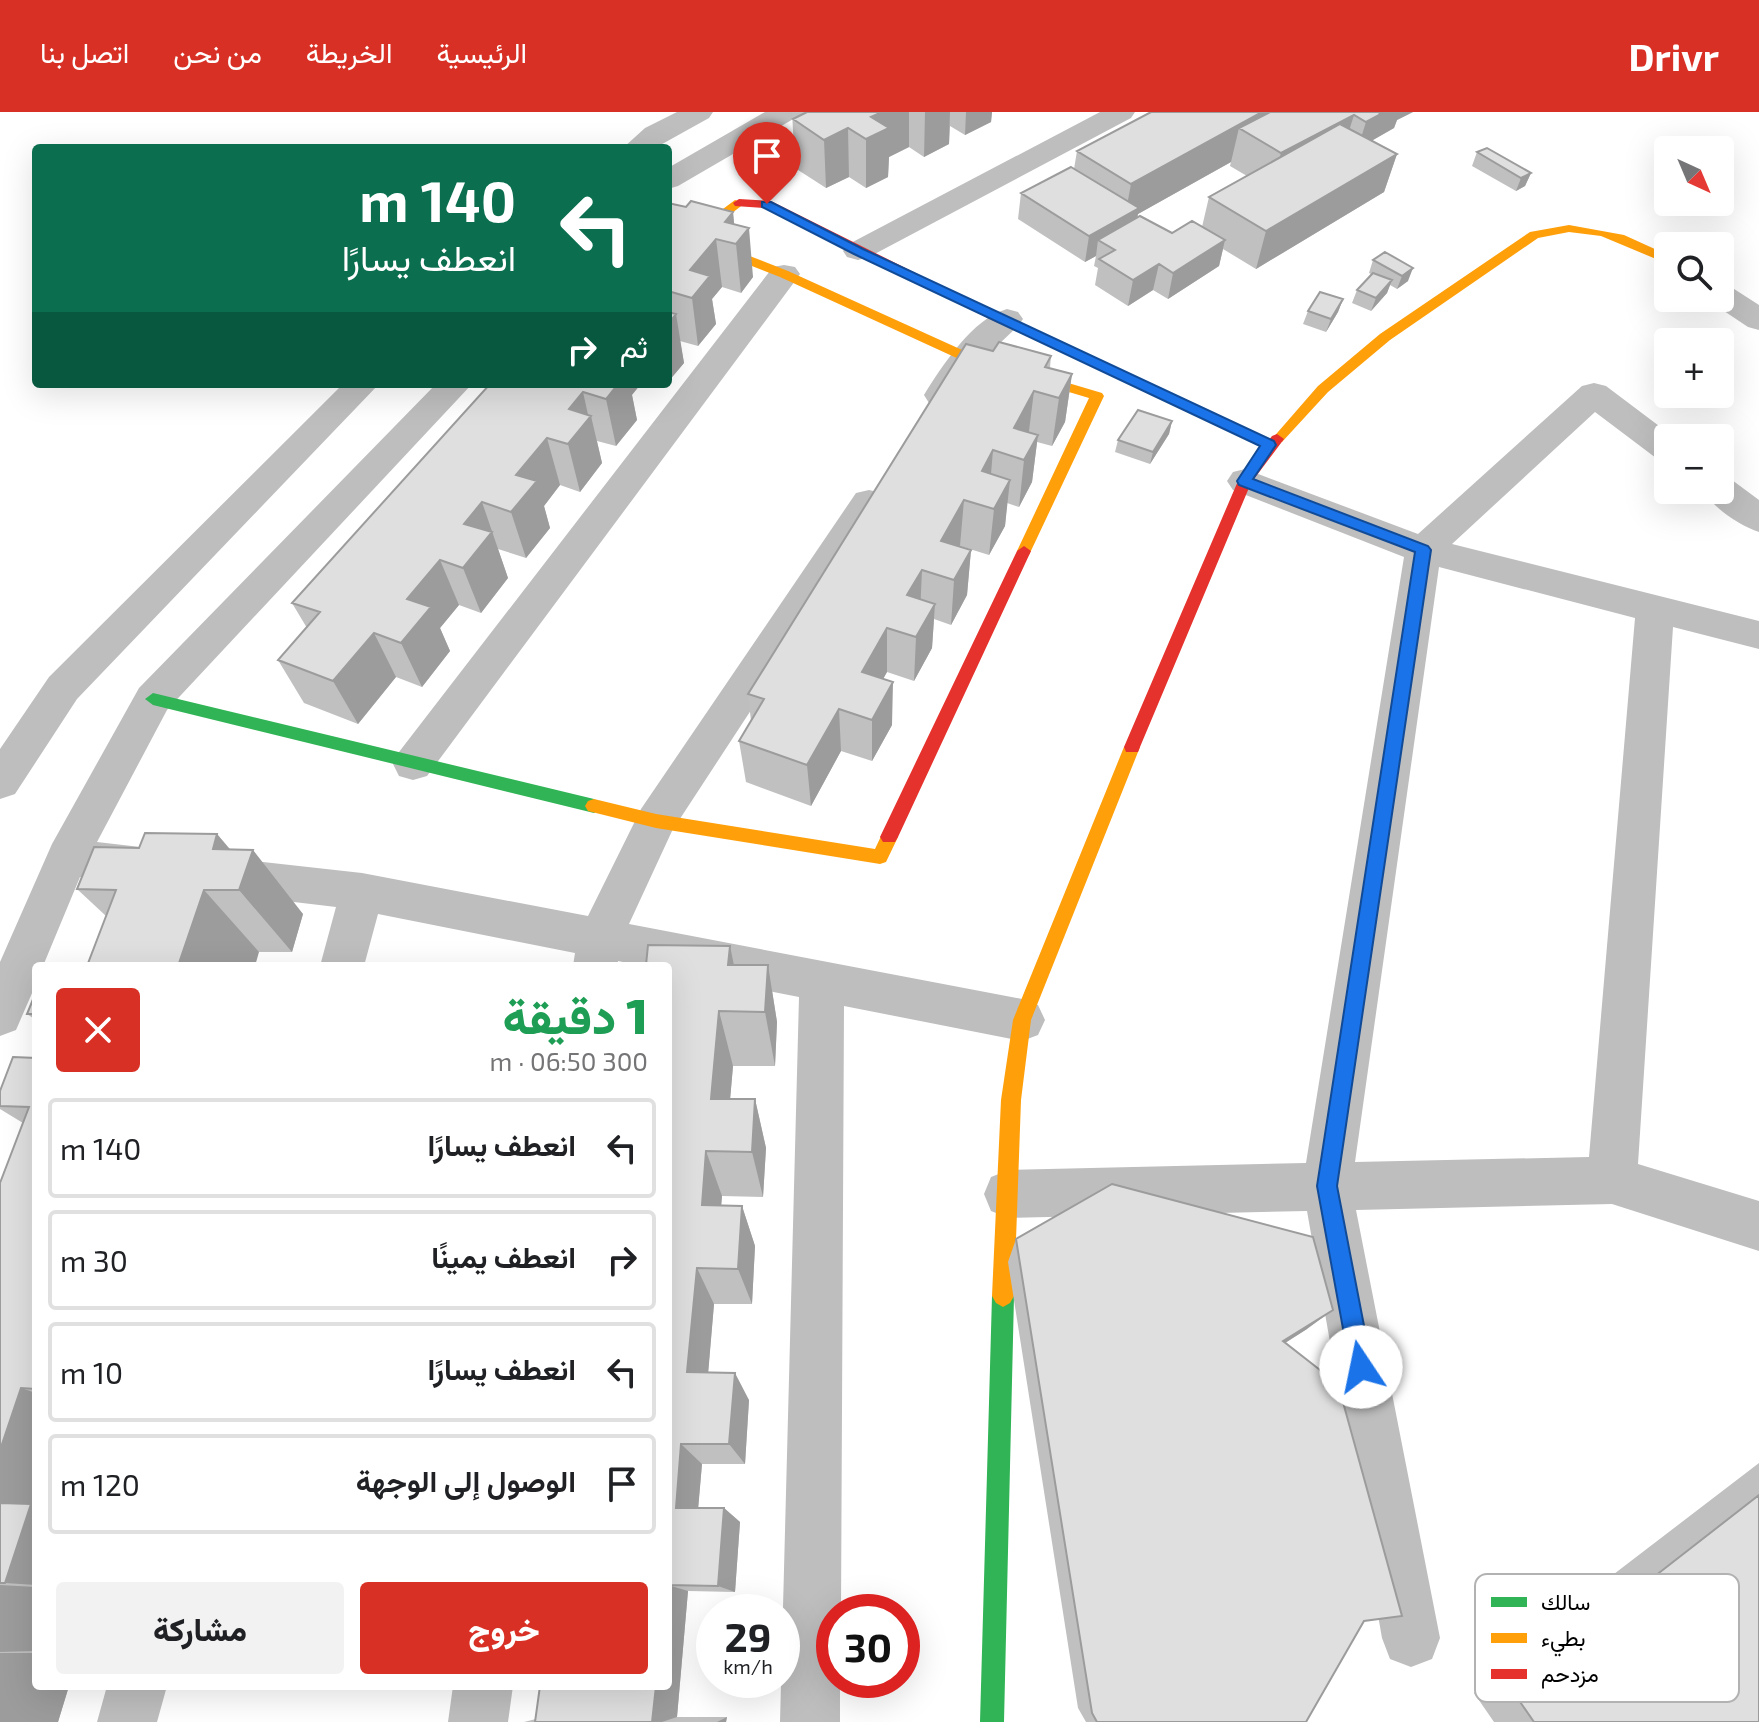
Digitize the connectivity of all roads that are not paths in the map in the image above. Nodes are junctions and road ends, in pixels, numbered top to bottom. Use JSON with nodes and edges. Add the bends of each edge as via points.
{"nodes":[{"id":1,"x":699,"y":112,"type":"edge"},
{"id":2,"x":785,"y":112,"type":"edge"},
{"id":3,"x":1121,"y":112,"type":"edge"},
{"id":4,"x":642,"y":144,"type":"edge"},
{"id":5,"x":672,"y":178,"type":"edge"},
{"id":6,"x":858,"y":251,"type":"junction"},
{"id":7,"x":1654,"y":252,"type":"edge"},
{"id":8,"x":784,"y":274,"type":"junction"},
{"id":9,"x":1734,"y":303,"type":"edge"},
{"id":10,"x":1007,"y":319,"type":"junction"},
{"id":11,"x":1759,"y":320,"type":"edge"},
{"id":12,"x":966,"y":357,"type":"junction"},
{"id":13,"x":358,"y":388,"type":"edge"},
{"id":14,"x":451,"y":388,"type":"edge"},
{"id":15,"x":922,"y":423,"type":"edge"},
{"id":16,"x":1654,"y":439,"type":"edge"},
{"id":17,"x":1269,"y":445,"type":"junction"},
{"id":18,"x":887,"y":476,"type":"edge"},
{"id":19,"x":1245,"y":481,"type":"junction"},
{"id":20,"x":1734,"y":500,"type":"edge"},
{"id":21,"x":1759,"y":519,"type":"edge"},
{"id":22,"x":1423,"y":550,"type":"junction"},
{"id":23,"x":1655,"y":609,"type":"junction"},
{"id":24,"x":1759,"y":635,"type":"edge"},
{"id":25,"x":153,"y":699,"type":"junction"},
{"id":26,"x":413,"y":764,"type":"junction"},
{"id":27,"x":0,"y":782,"type":"edge"},
{"id":28,"x":656,"y":821,"type":"junction"},
{"id":29,"x":67,"y":857,"type":"junction"},
{"id":30,"x":362,"y":892,"type":"junction"},
{"id":31,"x":598,"y":952,"type":"edge"},
{"id":32,"x":343,"y":962,"type":"edge"},
{"id":33,"x":822,"y":981,"type":"junction"},
{"id":34,"x":0,"y":1015,"type":"edge"},
{"id":35,"x":1022,"y":1020,"type":"junction"},
{"id":36,"x":1612,"y":1180,"type":"junction"},
{"id":37,"x":1327,"y":1186,"type":"junction"},
{"id":38,"x":1009,"y":1194,"type":"junction"},
{"id":39,"x":1759,"y":1226,"type":"edge"},
{"id":40,"x":1411,"y":1638,"type":"dead end"},
{"id":41,"x":136,"y":1690,"type":"edge"},
{"id":42,"x":482,"y":1690,"type":"edge"},
{"id":43,"x":127,"y":1722,"type":"edge"},
{"id":44,"x":478,"y":1722,"type":"edge"},
{"id":45,"x":810,"y":1722,"type":"edge"},
{"id":46,"x":992,"y":1722,"type":"edge"}],
"edges":[{"from":1,"to":4,"type":"street"},
{"from":2,"to":5,"type":"street"},
{"from":3,"to":6,"type":"street"},
{"from":6,"to":8,"type":"street","via":[[767,204],[737,203],[692,238]]},
{"from":6,"to":10,"type":"street"},
{"from":7,"to":17,"type":"street","via":[[1589,228],[1540,232],[1452,289],[1332,380]]},
{"from":8,"to":12,"type":"street"},
{"from":8,"to":26,"type":"street"},
{"from":9,"to":11,"type":"street"},
{"from":10,"to":12,"type":"street"},
{"from":10,"to":17,"type":"street"},
{"from":12,"to":15,"type":"street"},
{"from":12,"to":28,"type":"street","via":[[1097,396],[880,857]]},
{"from":13,"to":27,"type":"street","via":[[63,688]]},
{"from":14,"to":25,"type":"street"},
{"from":16,"to":22,"type":"street","via":[[1594,394]]},
{"from":17,"to":19,"type":"street"},
{"from":18,"to":28,"type":"street"},
{"from":19,"to":22,"type":"street"},
{"from":19,"to":35,"type":"street"},
{"from":20,"to":21,"type":"street"},
{"from":22,"to":23,"type":"street"},
{"from":22,"to":37,"type":"street"},
{"from":23,"to":24,"type":"street"},
{"from":23,"to":36,"type":"street"},
{"from":25,"to":26,"type":"street"},
{"from":25,"to":29,"type":"street"},
{"from":26,"to":28,"type":"street"},
{"from":28,"to":31,"type":"street"},
{"from":29,"to":30,"type":"street"},
{"from":29,"to":34,"type":"street"},
{"from":30,"to":31,"type":"street"},
{"from":30,"to":32,"type":"street"},
{"from":31,"to":33,"type":"street"},
{"from":33,"to":35,"type":"street"},
{"from":33,"to":45,"type":"street"},
{"from":35,"to":38,"type":"street","via":[[1011,1100]]},
{"from":36,"to":37,"type":"street"},
{"from":36,"to":39,"type":"street"},
{"from":37,"to":38,"type":"street"},
{"from":37,"to":40,"type":"street"},
{"from":38,"to":46,"type":"street"},
{"from":41,"to":43,"type":"street"},
{"from":42,"to":44,"type":"street"}]}
